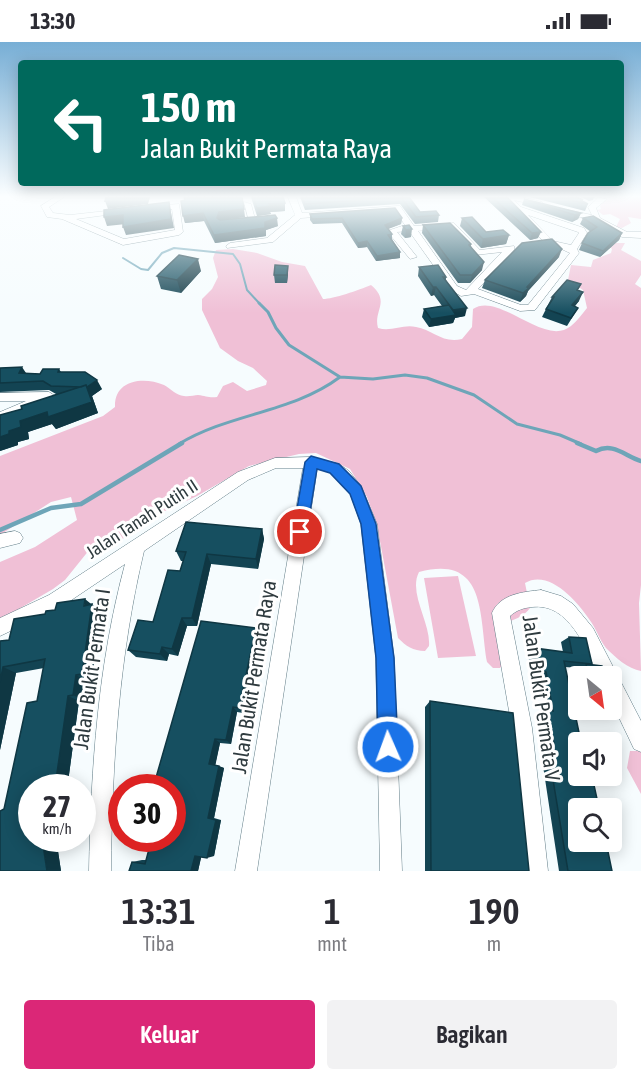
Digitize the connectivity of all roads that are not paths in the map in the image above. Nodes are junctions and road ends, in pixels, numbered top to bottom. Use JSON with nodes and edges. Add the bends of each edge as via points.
{"nodes":[{"id":1,"x":108,"y":236,"type":"edge"},
{"id":2,"x":158,"y":236,"type":"edge"},
{"id":3,"x":275,"y":236,"type":"edge"},
{"id":4,"x":395,"y":236,"type":"edge"},
{"id":5,"x":417,"y":236,"type":"edge"},
{"id":6,"x":462,"y":236,"type":"edge"},
{"id":7,"x":543,"y":236,"type":"edge"},
{"id":8,"x":582,"y":236,"type":"edge"},
{"id":9,"x":549,"y":242,"type":"junction"},
{"id":10,"x":230,"y":246,"type":"dead end"},
{"id":11,"x":520,"y":247,"type":"junction"},
{"id":12,"x":573,"y":249,"type":"junction"},
{"id":13,"x":478,"y":252,"type":"junction"},
{"id":14,"x":413,"y":257,"type":"dead end"},
{"id":15,"x":493,"y":268,"type":"junction"},
{"id":16,"x":472,"y":290,"type":"junction"},
{"id":17,"x":0,"y":397,"type":"edge"},
{"id":18,"x":0,"y":417,"type":"edge"},
{"id":19,"x":311,"y":462,"type":"junction"},
{"id":20,"x":137,"y":546,"type":"junction"},
{"id":21,"x":0,"y":627,"type":"edge"},
{"id":22,"x":604,"y":666,"type":"edge"},
{"id":23,"x":622,"y":703,"type":"edge"},
{"id":24,"x":641,"y":742,"type":"edge"},
{"id":25,"x":100,"y":871,"type":"edge"},
{"id":26,"x":246,"y":871,"type":"edge"},
{"id":27,"x":391,"y":871,"type":"edge"},
{"id":28,"x":537,"y":871,"type":"edge"}],
"edges":[{"from":1,"to":2,"type":"street","via":[[123,242]]},
{"from":3,"to":10,"type":"street","via":[[270,240]]},
{"from":4,"to":14,"type":"street"},
{"from":5,"to":16,"type":"street","via":[[454,288],[464,293]]},
{"from":6,"to":13,"type":"street"},
{"from":7,"to":9,"type":"street"},
{"from":8,"to":12,"type":"street"},
{"from":9,"to":11,"type":"street"},
{"from":9,"to":12,"type":"street"},
{"from":11,"to":13,"type":"street"},
{"from":11,"to":15,"type":"street"},
{"from":12,"to":16,"type":"street","via":[[575,252],[530,309]]},
{"from":13,"to":15,"type":"street"},
{"from":15,"to":16,"type":"street"},
{"from":17,"to":18,"type":"street","via":[[49,396]]},
{"from":19,"to":20,"type":"street","name":"Jalan Tanah Putih II","via":[[264,465]]},
{"from":19,"to":26,"type":"street","name":"Jalan Bukit Permata Raya"},
{"from":19,"to":27,"type":"street","via":[[334,468],[344,476],[356,490],[369,524],[385,658]]},
{"from":20,"to":21,"type":"street","name":"Jalan Tanah Putih II","via":[[55,601]]},
{"from":20,"to":25,"type":"street","name":"Jalan Bukit Permata I","via":[[114,667],[101,789]]},
{"from":22,"to":28,"type":"street","name":"Jalan Bukit Permata V","via":[[583,628],[562,604],[544,596],[535,597],[507,606],[501,613],[522,728]]},
{"from":23,"to":24,"type":"street"}]}
